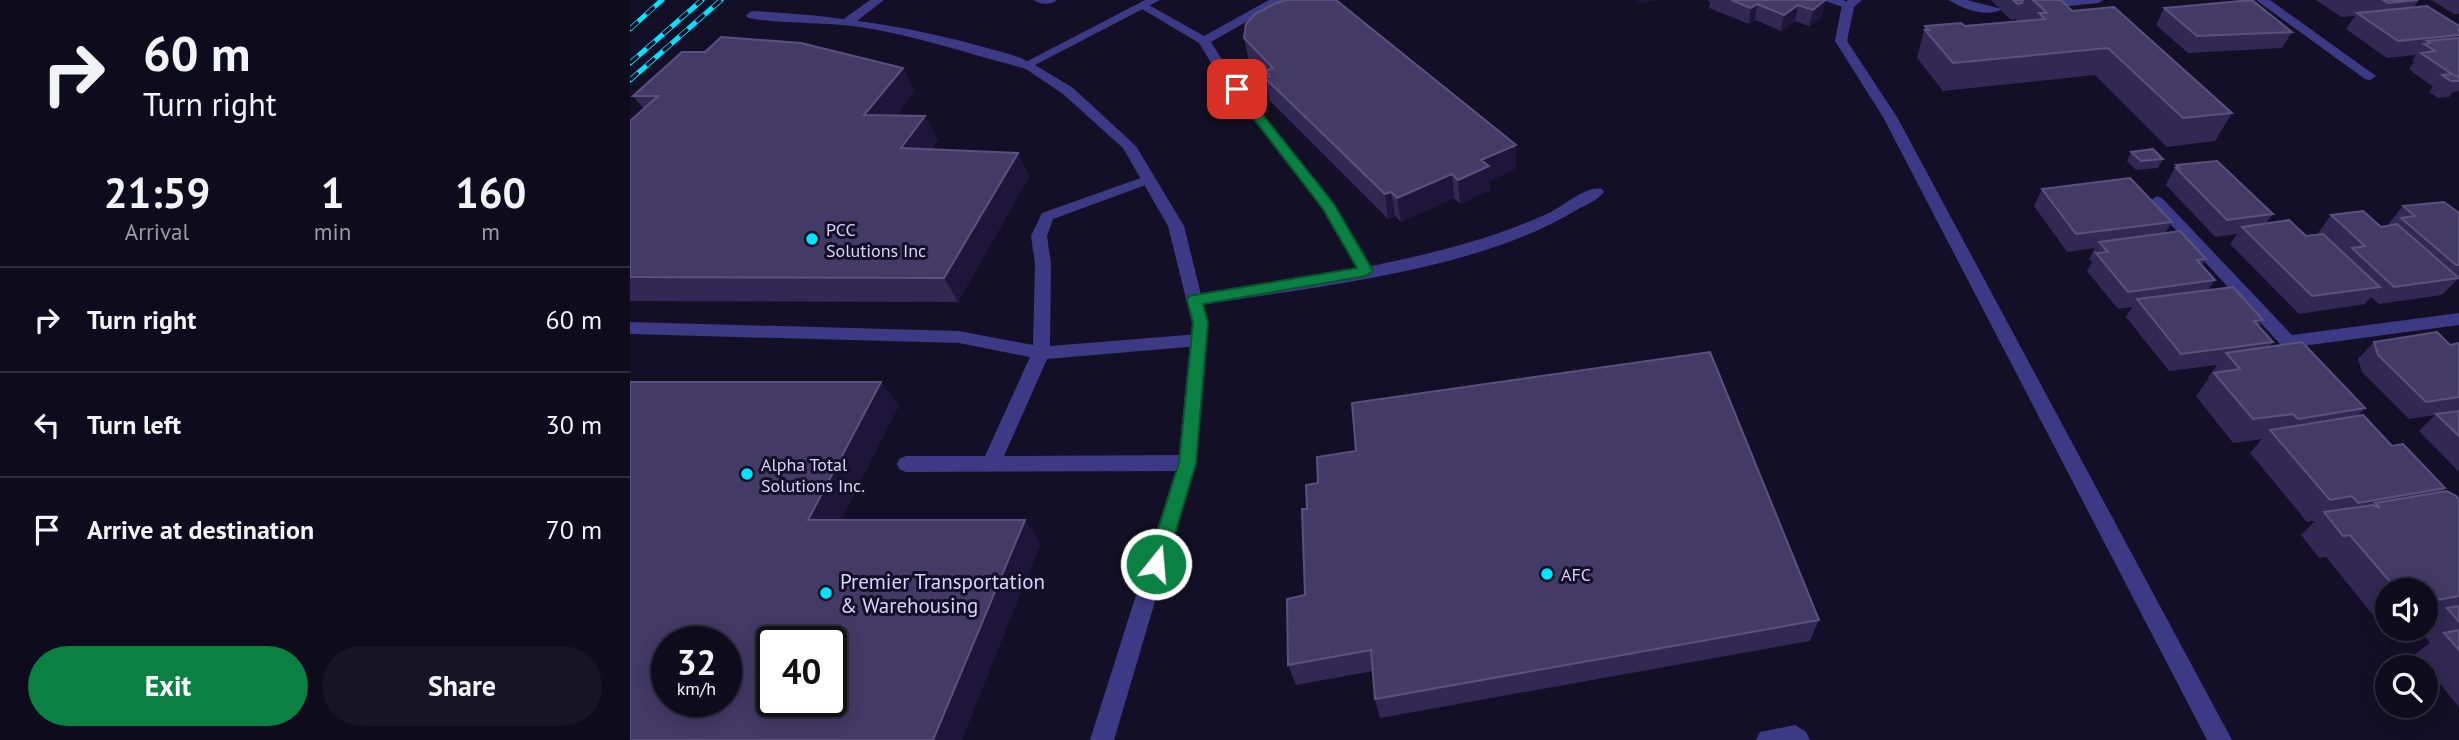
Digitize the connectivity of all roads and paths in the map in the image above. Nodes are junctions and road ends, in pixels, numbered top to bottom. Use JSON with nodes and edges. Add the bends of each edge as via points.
{"nodes":[{"id":1,"x":878,"y":0,"type":"edge"},
{"id":2,"x":1041,"y":0,"type":"edge"},
{"id":3,"x":1051,"y":0,"type":"edge"},
{"id":4,"x":1278,"y":0,"type":"edge"},
{"id":5,"x":1829,"y":0,"type":"edge"},
{"id":6,"x":1955,"y":0,"type":"edge"},
{"id":7,"x":2098,"y":0,"type":"edge"},
{"id":8,"x":2262,"y":0,"type":"edge"},
{"id":9,"x":1852,"y":2,"type":"edge"},
{"id":10,"x":1149,"y":3,"type":"edge"},
{"id":11,"x":2041,"y":5,"type":"edge"},
{"id":12,"x":1996,"y":9,"type":"dead end"},
{"id":13,"x":752,"y":15,"type":"dead end"},
{"id":14,"x":849,"y":21,"type":"junction"},
{"id":15,"x":1204,"y":41,"type":"junction"},
{"id":16,"x":1026,"y":65,"type":"junction"},
{"id":17,"x":2370,"y":76,"type":"dead end"},
{"id":18,"x":1149,"y":180,"type":"junction"},
{"id":19,"x":1597,"y":192,"type":"dead end"},
{"id":20,"x":2157,"y":201,"type":"dead end"},
{"id":21,"x":1366,"y":271,"type":"junction"},
{"id":22,"x":1195,"y":300,"type":"junction"},
{"id":23,"x":2459,"y":319,"type":"edge"},
{"id":24,"x":630,"y":328,"type":"edge"},
{"id":25,"x":1199,"y":340,"type":"junction"},
{"id":26,"x":2288,"y":342,"type":"junction"},
{"id":27,"x":1041,"y":353,"type":"junction"},
{"id":28,"x":2317,"y":372,"type":"edge"},
{"id":29,"x":991,"y":463,"type":"junction"},
{"id":30,"x":1187,"y":463,"type":"junction"},
{"id":31,"x":906,"y":464,"type":"dead end"},
{"id":32,"x":1102,"y":740,"type":"edge"},
{"id":33,"x":1768,"y":740,"type":"edge"},
{"id":34,"x":1798,"y":740,"type":"edge"},
{"id":35,"x":2220,"y":740,"type":"edge"}],
"edges":[{"from":1,"to":14,"type":"street"},
{"from":2,"to":3,"type":"street"},
{"from":4,"to":15,"type":"street"},
{"from":5,"to":9,"type":"street"},
{"from":6,"to":12,"type":"street"},
{"from":7,"to":11,"type":"street"},
{"from":8,"to":17,"type":"street"},
{"from":9,"to":35,"type":"street","via":[[1841,41],[1889,117]]},
{"from":10,"to":15,"type":"street"},
{"from":10,"to":16,"type":"street"},
{"from":13,"to":14,"type":"street"},
{"from":14,"to":16,"type":"street","via":[[937,36]]},
{"from":15,"to":21,"type":"street","via":[[1329,207]]},
{"from":16,"to":18,"type":"street","via":[[1068,91],[1129,146]]},
{"from":18,"to":22,"type":"street","via":[[1177,226]]},
{"from":18,"to":27,"type":"street","via":[[1047,216],[1039,236],[1043,264]]},
{"from":19,"to":21,"type":"street","via":[[1572,209],[1499,237]]},
{"from":20,"to":26,"type":"street"},
{"from":21,"to":22,"type":"street"},
{"from":22,"to":25,"type":"street"},
{"from":23,"to":26,"type":"street"},
{"from":24,"to":27,"type":"street","via":[[959,337]]},
{"from":25,"to":27,"type":"street"},
{"from":25,"to":30,"type":"street"},
{"from":26,"to":28,"type":"street"},
{"from":27,"to":29,"type":"street"},
{"from":29,"to":30,"type":"street"},
{"from":29,"to":31,"type":"street"},
{"from":30,"to":32,"type":"street"},
{"from":33,"to":34,"type":"street"}]}
